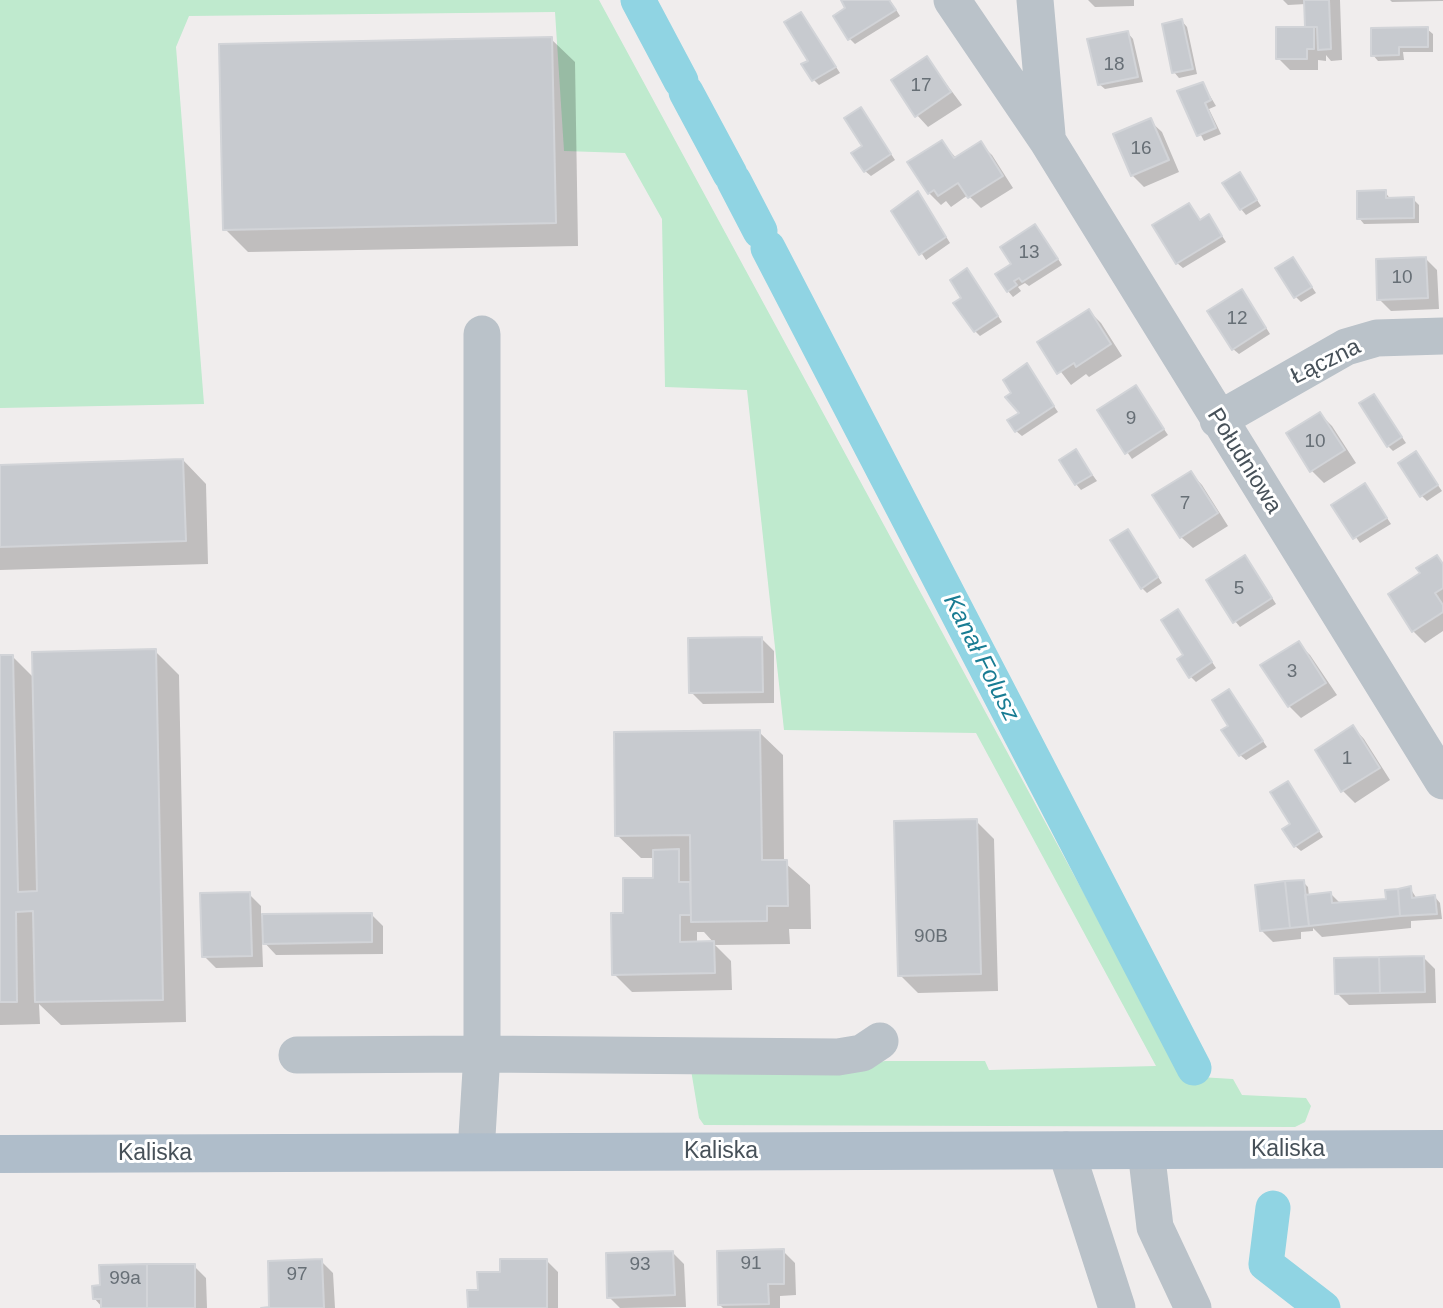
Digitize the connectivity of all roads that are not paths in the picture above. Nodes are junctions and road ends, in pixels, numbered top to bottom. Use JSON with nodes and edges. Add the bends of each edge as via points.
{"nodes":[{"id":1,"x":952,"y":0,"type":"edge"},
{"id":2,"x":1035,"y":0,"type":"edge"},
{"id":3,"x":1047,"y":140,"type":"junction"},
{"id":4,"x":482,"y":334,"type":"dead end"},
{"id":5,"x":1443,"y":336,"type":"edge"},
{"id":6,"x":1218,"y":421,"type":"junction"},
{"id":7,"x":1443,"y":781,"type":"edge"},
{"id":8,"x":880,"y":1041,"type":"dead end"},
{"id":9,"x":482,"y":1054,"type":"junction"},
{"id":10,"x":297,"y":1055,"type":"dead end"},
{"id":11,"x":1443,"y":1149,"type":"edge"},
{"id":12,"x":1066,"y":1150,"type":"junction"},
{"id":13,"x":1146,"y":1150,"type":"junction"},
{"id":14,"x":476,"y":1152,"type":"junction"},
{"id":15,"x":0,"y":1154,"type":"edge"},
{"id":16,"x":1117,"y":1308,"type":"edge"},
{"id":17,"x":1193,"y":1308,"type":"edge"}],
"edges":[{"from":1,"to":3,"type":"street","name":"Południowa"},
{"from":2,"to":3,"type":"street","name":"Południowa"},
{"from":3,"to":6,"type":"street","name":"Południowa"},
{"from":4,"to":9,"type":"street"},
{"from":5,"to":6,"type":"street","name":"Łączna","via":[[1377,338],[1346,347]]},
{"from":6,"to":7,"type":"street","name":"Południowa"},
{"from":8,"to":9,"type":"street","via":[[862,1053],[838,1057]]},
{"from":9,"to":10,"type":"street"},
{"from":9,"to":14,"type":"street"},
{"from":11,"to":13,"type":"main road","name":"Kaliska"},
{"from":12,"to":13,"type":"main road","name":"Kaliska"},
{"from":12,"to":14,"type":"main road","name":"Kaliska"},
{"from":12,"to":16,"type":"street"},
{"from":13,"to":17,"type":"street","via":[[1155,1227]]},
{"from":14,"to":15,"type":"main road","name":"Kaliska"}]}
